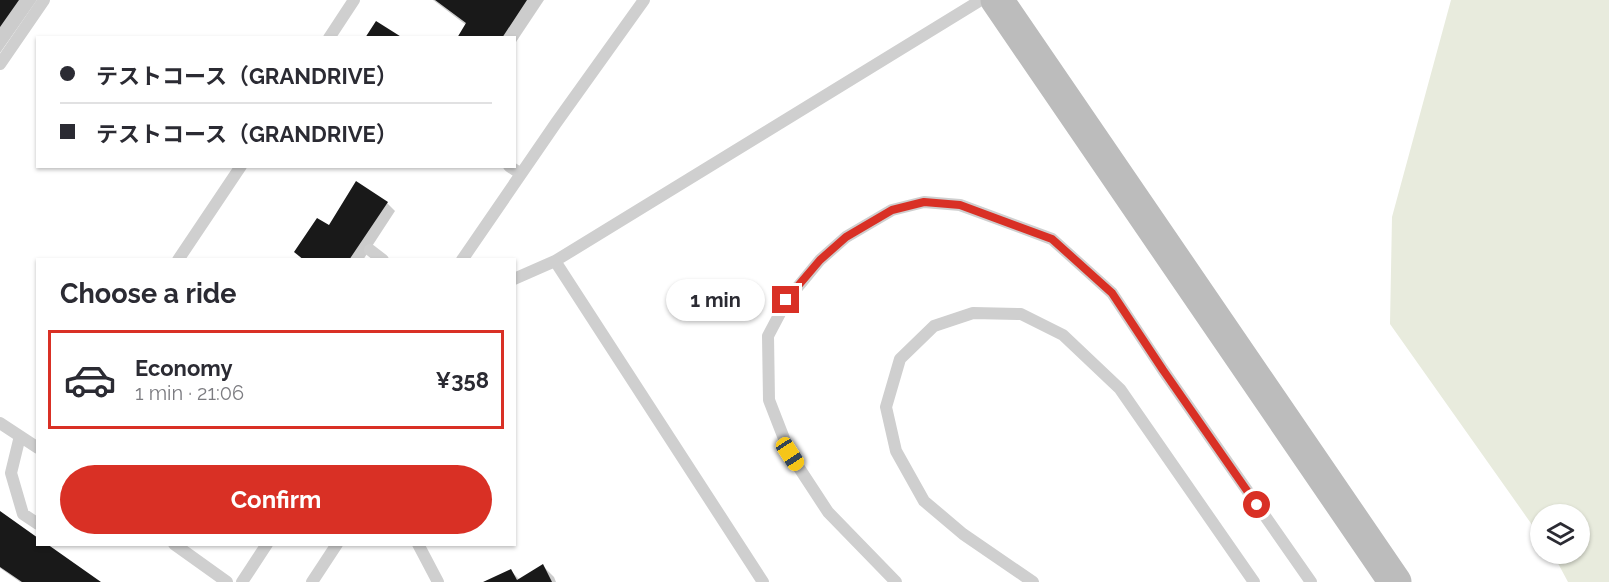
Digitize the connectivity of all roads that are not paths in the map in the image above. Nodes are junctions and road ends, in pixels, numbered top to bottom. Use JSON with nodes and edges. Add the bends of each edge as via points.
{"nodes":[{"id":1,"x":44,"y":0,"type":"edge"},
{"id":2,"x":354,"y":0,"type":"edge"},
{"id":3,"x":644,"y":0,"type":"edge"},
{"id":4,"x":981,"y":0,"type":"edge"},
{"id":5,"x":997,"y":0,"type":"edge"},
{"id":6,"x":330,"y":36,"type":"edge"},
{"id":7,"x":0,"y":64,"type":"edge"},
{"id":8,"x":240,"y":168,"type":"edge"},
{"id":9,"x":512,"y":168,"type":"edge"},
{"id":10,"x":520,"y":174,"type":"junction"},
{"id":11,"x":370,"y":250,"type":"dead end"},
{"id":12,"x":179,"y":258,"type":"edge"},
{"id":13,"x":380,"y":258,"type":"edge"},
{"id":14,"x":463,"y":258,"type":"edge"},
{"id":15,"x":555,"y":261,"type":"junction"},
{"id":16,"x":516,"y":278,"type":"edge"},
{"id":17,"x":0,"y":423,"type":"edge"},
{"id":18,"x":20,"y":436,"type":"junction"},
{"id":19,"x":36,"y":447,"type":"edge"},
{"id":20,"x":36,"y":523,"type":"edge"},
{"id":21,"x":177,"y":546,"type":"edge"},
{"id":22,"x":266,"y":546,"type":"edge"},
{"id":23,"x":336,"y":546,"type":"edge"},
{"id":24,"x":419,"y":546,"type":"edge"},
{"id":25,"x":227,"y":582,"type":"edge"},
{"id":26,"x":242,"y":582,"type":"edge"},
{"id":27,"x":312,"y":582,"type":"edge"},
{"id":28,"x":438,"y":582,"type":"edge"},
{"id":29,"x":763,"y":582,"type":"edge"},
{"id":30,"x":896,"y":582,"type":"edge"},
{"id":31,"x":1033,"y":582,"type":"edge"},
{"id":32,"x":1254,"y":582,"type":"edge"},
{"id":33,"x":1311,"y":582,"type":"edge"},
{"id":34,"x":1395,"y":582,"type":"edge"}],
"edges":[{"from":1,"to":7,"type":"lane"},
{"from":2,"to":6,"type":"lane"},
{"from":3,"to":10,"type":"lane"},
{"from":4,"to":15,"type":"lane"},
{"from":5,"to":34,"type":"street"},
{"from":8,"to":12,"type":"lane"},
{"from":9,"to":10,"type":"lane"},
{"from":10,"to":14,"type":"lane"},
{"from":11,"to":13,"type":"lane"},
{"from":15,"to":16,"type":"lane"},
{"from":15,"to":29,"type":"lane"},
{"from":17,"to":18,"type":"lane"},
{"from":18,"to":19,"type":"lane"},
{"from":18,"to":20,"type":"lane","via":[[12,473],[22,514]]},
{"from":21,"to":25,"type":"lane"},
{"from":22,"to":26,"type":"lane"},
{"from":23,"to":27,"type":"lane"},
{"from":24,"to":28,"type":"lane"},
{"from":30,"to":33,"type":"lane","via":[[828,512],[790,454],[769,400],[768,336],[786,300],[846,237],[892,210],[924,202],[960,205],[1052,239],[1112,293]]},
{"from":31,"to":32,"type":"lane","via":[[963,534],[924,501],[896,451],[886,407],[900,359],[933,326],[973,313],[1021,314],[1063,335],[1120,389]]}]}
